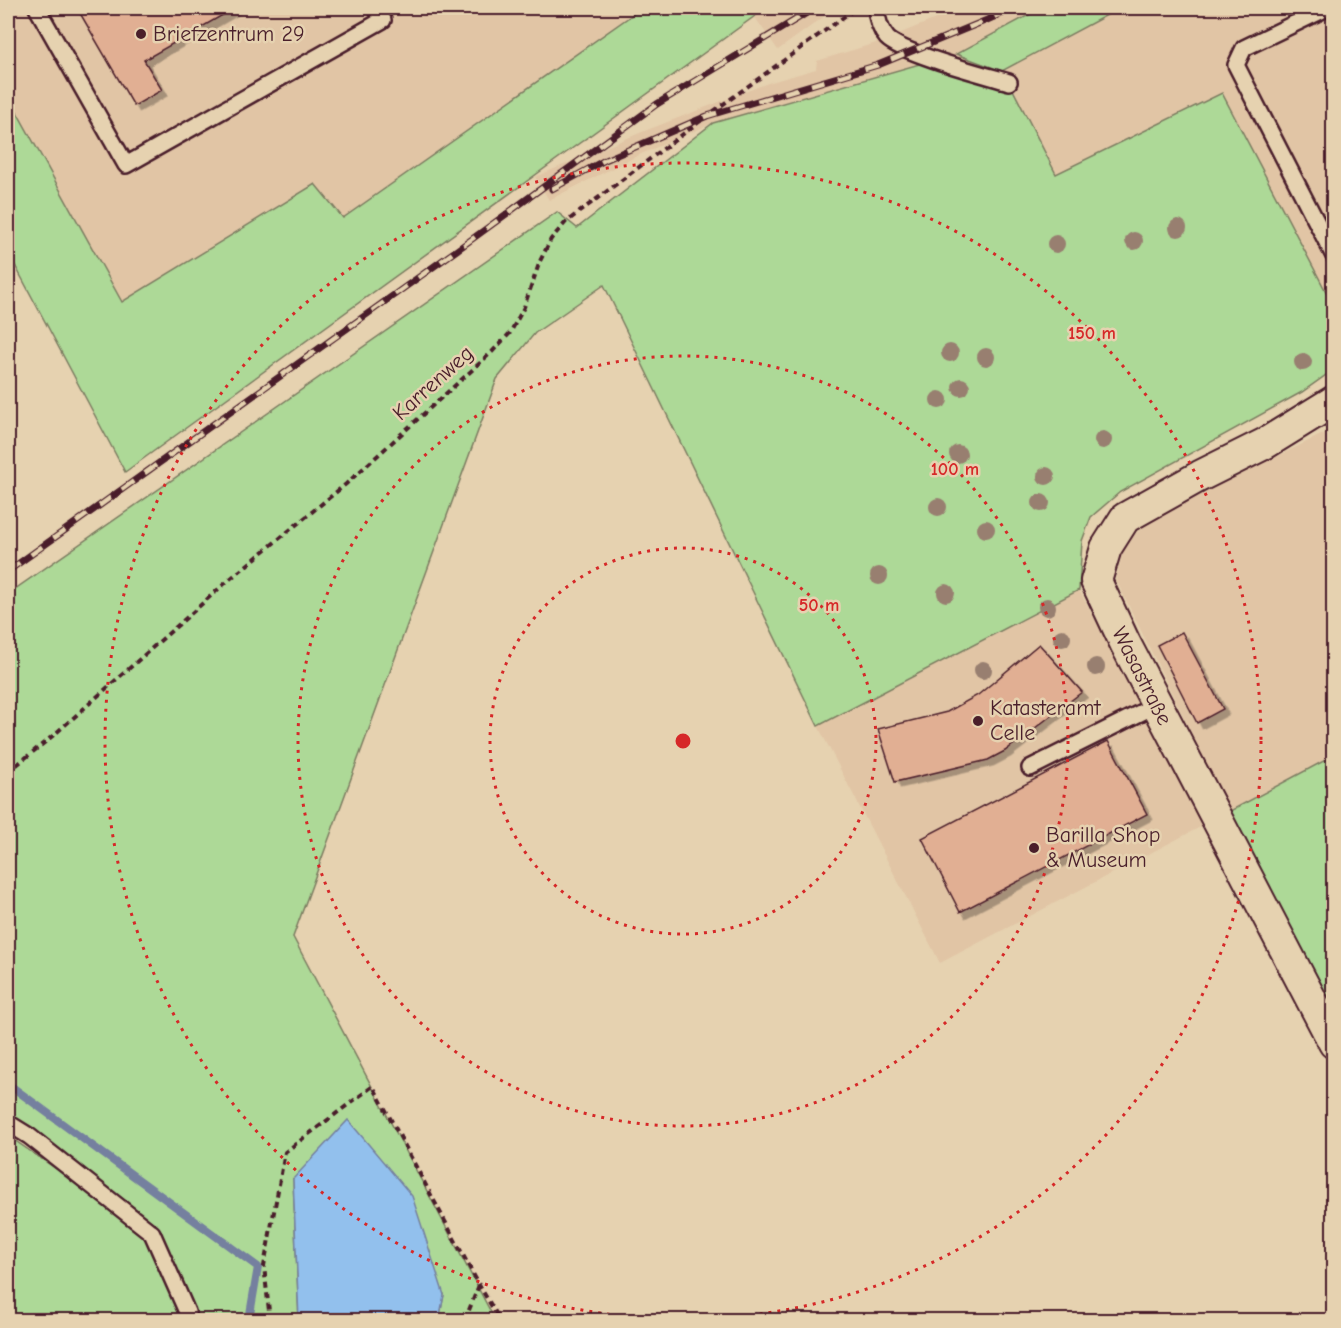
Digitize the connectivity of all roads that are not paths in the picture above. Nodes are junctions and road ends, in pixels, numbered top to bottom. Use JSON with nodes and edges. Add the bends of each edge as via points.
{"nodes":[{"id":1,"x":37,"y":8,"type":"edge"},
{"id":2,"x":376,"y":8,"type":"edge"},
{"id":3,"x":876,"y":8,"type":"edge"},
{"id":4,"x":1327,"y":8,"type":"edge"},
{"id":5,"x":1009,"y":82,"type":"dead end"},
{"id":6,"x":1334,"y":256,"type":"edge"},
{"id":7,"x":1334,"y":401,"type":"edge"},
{"id":8,"x":1156,"y":705,"type":"junction"},
{"id":9,"x":1030,"y":768,"type":"dead end"},
{"id":10,"x":1334,"y":1043,"type":"edge"},
{"id":11,"x":8,"y":1123,"type":"edge"},
{"id":12,"x":188,"y":1320,"type":"edge"}],
"edges":[{"from":1,"to":2,"type":"lane","via":[[126,165],[383,20]]},
{"from":3,"to":5,"type":"lane","via":[[877,20],[888,38],[912,51]]},
{"from":4,"to":6,"type":"lane","via":[[1244,48],[1236,65]]},
{"from":7,"to":8,"type":"street","name":"Wasastraße","via":[[1266,443],[1125,518],[1106,548],[1096,581]]},
{"from":8,"to":9,"type":"lane"},
{"from":8,"to":10,"type":"street","name":"Wasastraße"},
{"from":11,"to":12,"type":"lane","via":[[152,1233]]}]}
